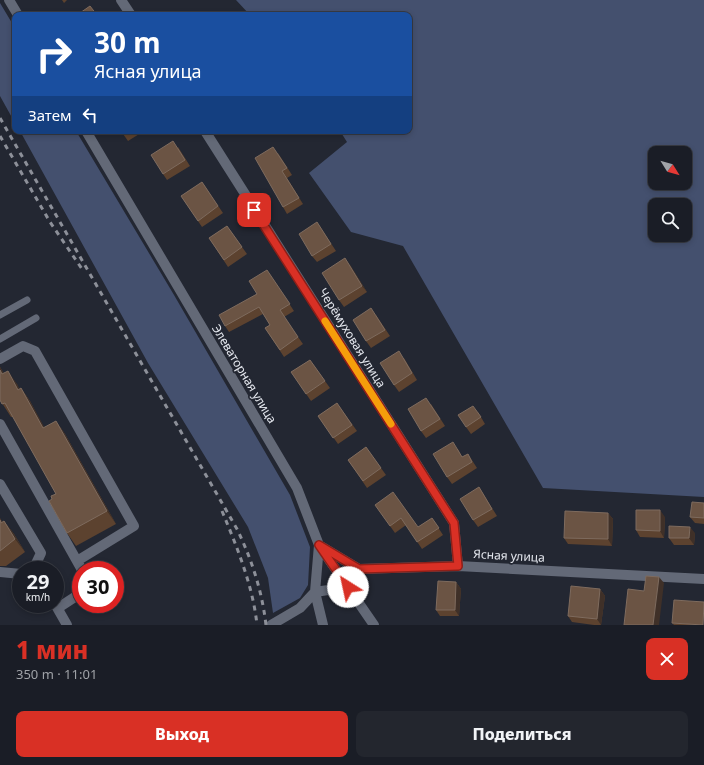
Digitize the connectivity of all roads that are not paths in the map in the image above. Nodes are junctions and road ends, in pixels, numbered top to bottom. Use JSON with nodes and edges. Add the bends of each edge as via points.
{"nodes":[{"id":1,"x":9,"y":0,"type":"edge"},
{"id":2,"x":122,"y":0,"type":"edge"},
{"id":3,"x":16,"y":12,"type":"edge"},
{"id":4,"x":129,"y":12,"type":"edge"},
{"id":5,"x":88,"y":134,"type":"edge"},
{"id":6,"x":207,"y":134,"type":"edge"},
{"id":7,"x":27,"y":300,"type":"dead end"},
{"id":8,"x":0,"y":315,"type":"edge"},
{"id":9,"x":36,"y":318,"type":"dead end"},
{"id":10,"x":0,"y":339,"type":"edge"},
{"id":11,"x":0,"y":359,"type":"edge"},
{"id":12,"x":0,"y":424,"type":"edge"},
{"id":13,"x":0,"y":484,"type":"edge"},
{"id":14,"x":319,"y":545,"type":"junction"},
{"id":15,"x":37,"y":561,"type":"edge"},
{"id":16,"x":76,"y":561,"type":"joint"},
{"id":17,"x":458,"y":566,"type":"junction"},
{"id":18,"x":0,"y":572,"type":"edge"},
{"id":19,"x":12,"y":573,"type":"edge"},
{"id":20,"x":704,"y":579,"type":"edge"},
{"id":21,"x":348,"y":587,"type":"junction"},
{"id":22,"x":315,"y":592,"type":"junction"},
{"id":23,"x":60,"y":613,"type":"edge"},
{"id":24,"x":67,"y":625,"type":"edge"},
{"id":25,"x":271,"y":625,"type":"edge"},
{"id":26,"x":323,"y":625,"type":"edge"},
{"id":27,"x":374,"y":625,"type":"edge"}],
"edges":[{"from":1,"to":3,"type":"street"},
{"from":2,"to":4,"type":"street"},
{"from":5,"to":14,"type":"street","name":"Элеваторная улица","via":[[297,488]]},
{"from":6,"to":17,"type":"street","name":"Черёмуховая улица","via":[[454,523]]},
{"from":7,"to":8,"type":"lane"},
{"from":9,"to":10,"type":"lane"},
{"from":11,"to":16,"type":"street","via":[[22,346],[35,351],[134,526]]},
{"from":12,"to":16,"type":"street"},
{"from":13,"to":15,"type":"street","via":[[41,553]]},
{"from":14,"to":17,"type":"street","name":"Ясная улица","via":[[359,569]]},
{"from":14,"to":21,"type":"street"},
{"from":14,"to":22,"type":"street","name":"Элеваторная улица"},
{"from":17,"to":20,"type":"street","name":"Ясная улица"},
{"from":18,"to":19,"type":"street"},
{"from":21,"to":22,"type":"street"},
{"from":21,"to":27,"type":"street"},
{"from":22,"to":25,"type":"street","via":[[300,608]]},
{"from":22,"to":26,"type":"street","name":"Элеваторная улица"},
{"from":23,"to":24,"type":"street"}]}
